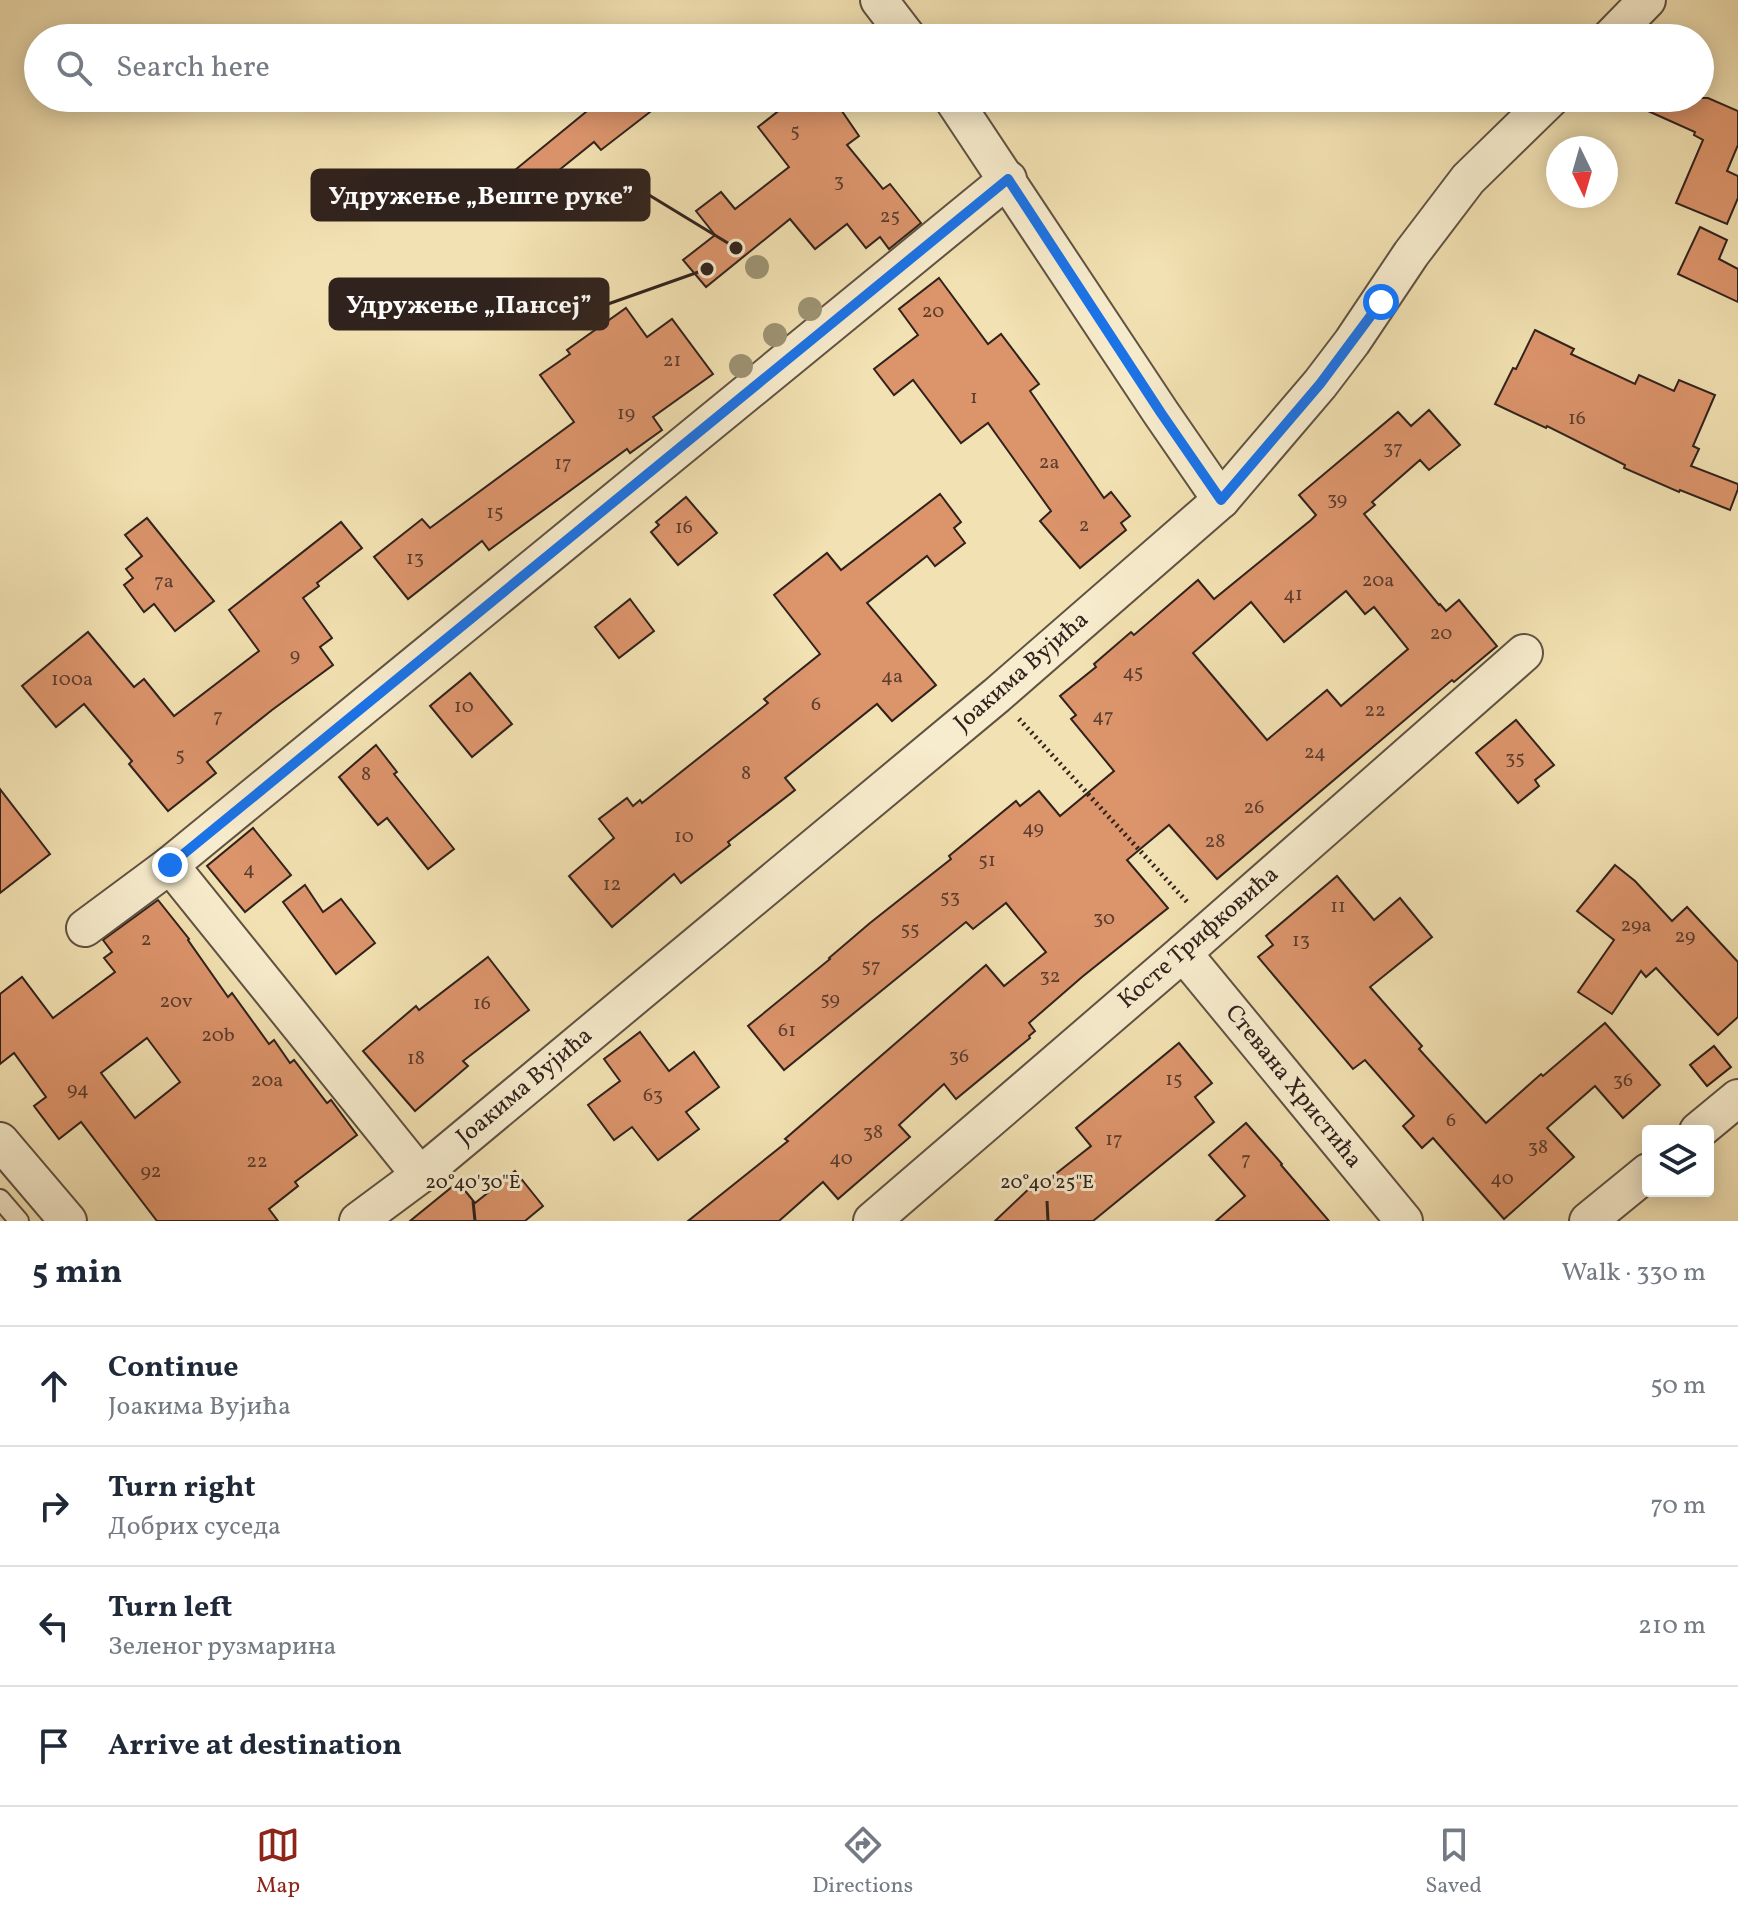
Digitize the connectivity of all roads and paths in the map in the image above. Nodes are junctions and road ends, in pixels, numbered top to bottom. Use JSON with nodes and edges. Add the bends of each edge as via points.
{"nodes":[{"id":1,"x":879,"y":0,"type":"edge"},
{"id":2,"x":1647,"y":0,"type":"edge"},
{"id":3,"x":897,"y":24,"type":"edge"},
{"id":4,"x":1624,"y":24,"type":"edge"},
{"id":5,"x":962,"y":112,"type":"edge"},
{"id":6,"x":1537,"y":112,"type":"edge"},
{"id":7,"x":1008,"y":179,"type":"junction"},
{"id":8,"x":1221,"y":500,"type":"junction"},
{"id":9,"x":1524,"y":653,"type":"dead end"},
{"id":10,"x":997,"y":695,"type":"junction"},
{"id":11,"x":170,"y":865,"type":"junction"},
{"id":12,"x":1211,"y":927,"type":"junction"},
{"id":13,"x":85,"y":928,"type":"dead end"},
{"id":14,"x":1183,"y":953,"type":"junction"},
{"id":15,"x":1738,"y":1098,"type":"edge"},
{"id":16,"x":1705,"y":1125,"type":"edge"},
{"id":17,"x":0,"y":1141,"type":"edge"},
{"id":18,"x":420,"y":1175,"type":"junction"},
{"id":19,"x":1642,"y":1177,"type":"edge"},
{"id":20,"x":0,"y":1199,"type":"edge"},
{"id":21,"x":19,"y":1221,"type":"edge"},
{"id":22,"x":68,"y":1221,"type":"edge"},
{"id":23,"x":358,"y":1221,"type":"edge"},
{"id":24,"x":872,"y":1221,"type":"edge"},
{"id":25,"x":1404,"y":1221,"type":"edge"},
{"id":26,"x":1588,"y":1221,"type":"edge"}],
"edges":[{"from":1,"to":3,"type":"street"},
{"from":2,"to":4,"type":"street"},
{"from":5,"to":7,"type":"street"},
{"from":6,"to":8,"type":"street","name":"Јоакима Вујића","via":[[1468,179],[1344,353]]},
{"from":7,"to":8,"type":"street"},
{"from":7,"to":11,"type":"street"},
{"from":8,"to":10,"type":"street","name":"Јоакима Вујића"},
{"from":9,"to":12,"type":"street","name":"Косте Трифковића"},
{"from":10,"to":12,"type":"path"},
{"from":10,"to":18,"type":"street","name":"Јоакима Вујића"},
{"from":11,"to":13,"type":"street"},
{"from":11,"to":18,"type":"street"},
{"from":12,"to":14,"type":"street","name":"Косте Трифковића"},
{"from":14,"to":24,"type":"street","name":"Косте Трифковића"},
{"from":14,"to":25,"type":"street","name":"Стевана Христића"},
{"from":15,"to":16,"type":"street"},
{"from":17,"to":22,"type":"street"},
{"from":18,"to":23,"type":"street","name":"Јоакима Вујића"},
{"from":19,"to":26,"type":"street"},
{"from":20,"to":21,"type":"lane"}]}
